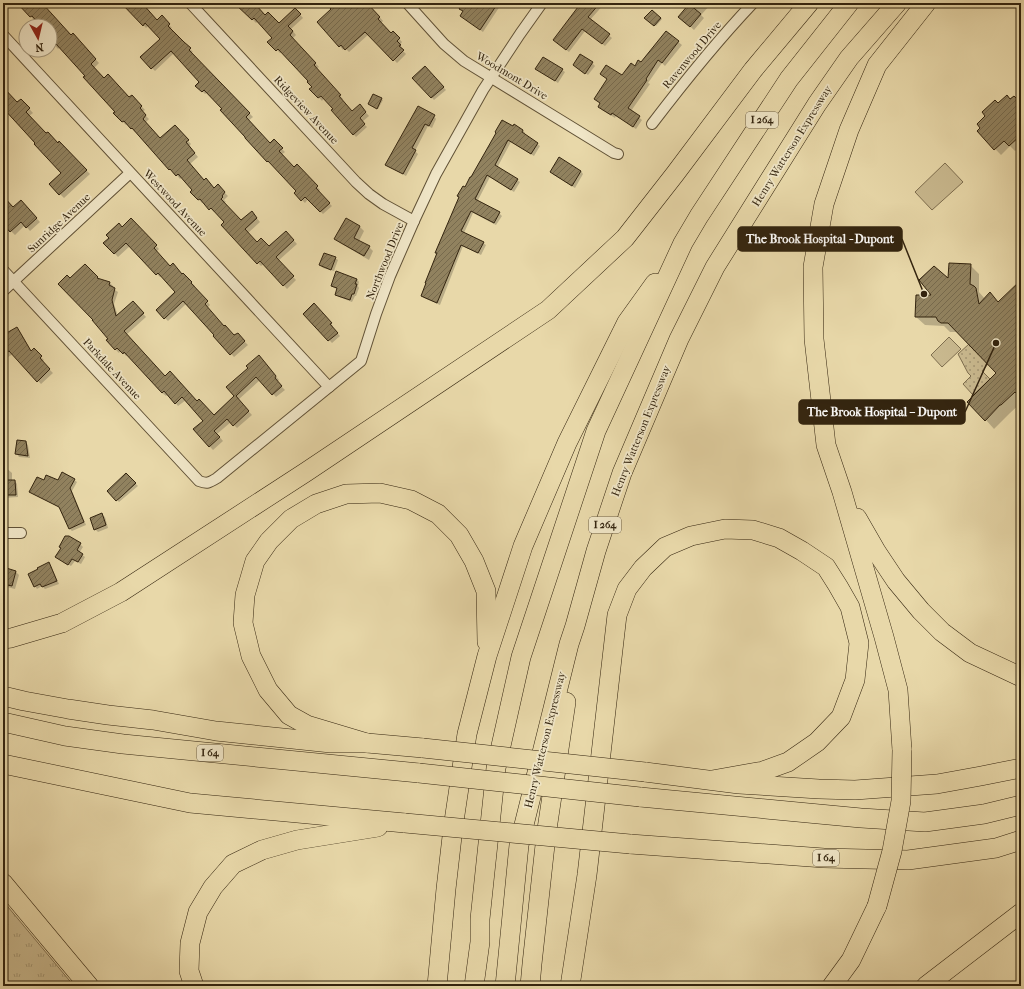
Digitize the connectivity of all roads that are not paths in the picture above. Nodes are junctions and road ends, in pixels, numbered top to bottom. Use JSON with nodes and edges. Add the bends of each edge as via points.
{"nodes":[{"id":1,"x":190,"y":3,"type":"edge"},
{"id":2,"x":407,"y":3,"type":"edge"},
{"id":3,"x":542,"y":3,"type":"edge"},
{"id":4,"x":753,"y":3,"type":"edge"},
{"id":5,"x":809,"y":3,"type":"edge"},
{"id":6,"x":849,"y":3,"type":"edge"},
{"id":7,"x":897,"y":3,"type":"edge"},
{"id":8,"x":926,"y":3,"type":"edge"},
{"id":9,"x":3,"y":35,"type":"edge"},
{"id":10,"x":491,"y":78,"type":"junction"},
{"id":11,"x":817,"y":104,"type":"junction"},
{"id":12,"x":652,"y":124,"type":"dead end"},
{"id":13,"x":618,"y":154,"type":"dead end"},
{"id":14,"x":130,"y":173,"type":"junction"},
{"id":15,"x":414,"y":221,"type":"junction"},
{"id":16,"x":683,"y":243,"type":"junction"},
{"id":17,"x":3,"y":270,"type":"edge"},
{"id":18,"x":14,"y":281,"type":"junction"},
{"id":19,"x":3,"y":291,"type":"edge"},
{"id":20,"x":329,"y":387,"type":"junction"},
{"id":21,"x":204,"y":483,"type":"joint"},
{"id":22,"x":842,"y":492,"type":"junction"},
{"id":23,"x":3,"y":533,"type":"edge"},
{"id":24,"x":21,"y":533,"type":"dead end"},
{"id":25,"x":3,"y":639,"type":"edge"},
{"id":26,"x":487,"y":656,"type":"junction"},
{"id":27,"x":1021,"y":677,"type":"edge"},
{"id":28,"x":3,"y":696,"type":"edge"},
{"id":29,"x":3,"y":722,"type":"edge"},
{"id":30,"x":367,"y":743,"type":"junction"},
{"id":31,"x":3,"y":764,"type":"edge"},
{"id":32,"x":1021,"y":768,"type":"edge"},
{"id":33,"x":712,"y":780,"type":"junction"},
{"id":34,"x":1021,"y":805,"type":"edge"},
{"id":35,"x":405,"y":823,"type":"junction"},
{"id":36,"x":1021,"y":840,"type":"edge"},
{"id":37,"x":3,"y":883,"type":"edge"},
{"id":38,"x":1021,"y":913,"type":"edge"},
{"id":39,"x":440,"y":955,"type":"junction"},
{"id":40,"x":63,"y":956,"type":"junction"},
{"id":41,"x":89,"y":986,"type":"edge"},
{"id":42,"x":97,"y":986,"type":"edge"},
{"id":43,"x":194,"y":986,"type":"edge"},
{"id":44,"x":429,"y":986,"type":"edge"},
{"id":45,"x":437,"y":986,"type":"edge"},
{"id":46,"x":474,"y":986,"type":"edge"},
{"id":47,"x":505,"y":986,"type":"edge"},
{"id":48,"x":530,"y":986,"type":"edge"},
{"id":49,"x":570,"y":986,"type":"edge"},
{"id":50,"x":832,"y":986,"type":"edge"},
{"id":51,"x":926,"y":986,"type":"edge"}],
"edges":[{"from":1,"to":15,"type":"street","name":"Ridgeview Avenue","via":[[356,182],[383,204]]},
{"from":2,"to":10,"type":"street","name":"Woodmont Drive","via":[[444,44],[464,61]]},
{"from":3,"to":10,"type":"street","name":"Northwood Drive"},
{"from":4,"to":12,"type":"street","name":"Ravenwood Drive"},
{"from":5,"to":25,"type":"highway","via":[[753,70],[625,238],[548,310],[121,592],[62,623]]},
{"from":6,"to":16,"type":"highway","number":"I 264","via":[[789,79]]},
{"from":7,"to":11,"type":"highway","name":"Henry Watterson Expressway","number":"I 264","via":[[849,58]]},
{"from":8,"to":22,"type":"highway","via":[[877,65],[849,130],[824,204],[813,267],[814,339],[826,445]]},
{"from":9,"to":14,"type":"street","name":"Westwood Avenue"},
{"from":10,"to":13,"type":"street","name":"Woodmont Drive"},
{"from":10,"to":15,"type":"street","name":"Northwood Drive","via":[[436,174]]},
{"from":11,"to":47,"type":"highway","name":"Henry Watterson Expressway","number":"I 264","via":[[715,267],[679,339],[622,473],[569,644],[519,845]]},
{"from":11,"to":48,"type":"highway","via":[[727,266],[680,362],[604,553],[565,704],[546,836]]},
{"from":14,"to":18,"type":"street","name":"Sunridge Avenue"},
{"from":14,"to":20,"type":"street","name":"Westwood Avenue"},
{"from":15,"to":20,"type":"street","name":"Northwood Drive","via":[[390,276],[361,362]]},
{"from":16,"to":26,"type":"highway","via":[[627,322],[567,443],[523,546]]},
{"from":16,"to":46,"type":"highway","number":"I 264","via":[[596,431],[521,657],[496,768]]},
{"from":17,"to":18,"type":"street","name":"Parkdale Avenue"},
{"from":18,"to":19,"type":"street","name":"Sunridge Avenue"},
{"from":18,"to":21,"type":"street","name":"Parkdale Avenue","via":[[199,481]]},
{"from":20,"to":21,"type":"street","name":"Northwood Drive","via":[[217,478],[210,483]]},
{"from":22,"to":27,"type":"highway","via":[[876,551],[921,611],[942,632],[970,653]]},
{"from":22,"to":50,"type":"highway","bridge":true,"via":[[898,690],[902,750],[901,801],[892,851],[877,906],[851,960]]},
{"from":23,"to":24,"type":"street"},
{"from":26,"to":30,"type":"highway","via":[[486,591],[474,561],[459,535],[438,514],[411,500],[380,493],[346,494],[316,504],[291,520],[269,541],[255,561],[245,595],[243,623],[251,656],[268,690],[289,715],[307,725]]},
{"from":26,"to":39,"type":"highway","via":[[467,734],[453,828]]},
{"from":28,"to":30,"type":"highway","via":[[68,709],[216,731]]},
{"from":29,"to":34,"type":"highway","number":"I 64","bridge":true,"via":[[65,736],[123,744],[861,818],[925,822],[984,814]]},
{"from":30,"to":33,"type":"highway","bridge":true},
{"from":31,"to":35,"type":"highway","number":"I 64","via":[[190,803]]},
{"from":32,"to":33,"type":"highway","via":[[937,784],[855,790],[739,784]]},
{"from":33,"to":49,"type":"highway","via":[[762,771],[788,762],[817,742],[841,717],[855,680],[859,643],[850,607],[826,568],[779,538],[753,530],[725,529],[691,536],[665,547],[626,589],[617,615],[587,875]]},
{"from":35,"to":36,"type":"highway","number":"I 64","bridge":true,"via":[[630,844],[824,858],[908,860],[996,848]]},
{"from":35,"to":43,"type":"highway","via":[[297,840],[262,850],[233,864],[213,887],[198,912],[190,943],[190,971]]},
{"from":37,"to":40,"type":"highway"},
{"from":38,"to":51,"type":"highway"},
{"from":39,"to":44,"type":"highway"},
{"from":39,"to":45,"type":"highway"},
{"from":40,"to":41,"type":"highway"},
{"from":40,"to":42,"type":"highway"}]}
